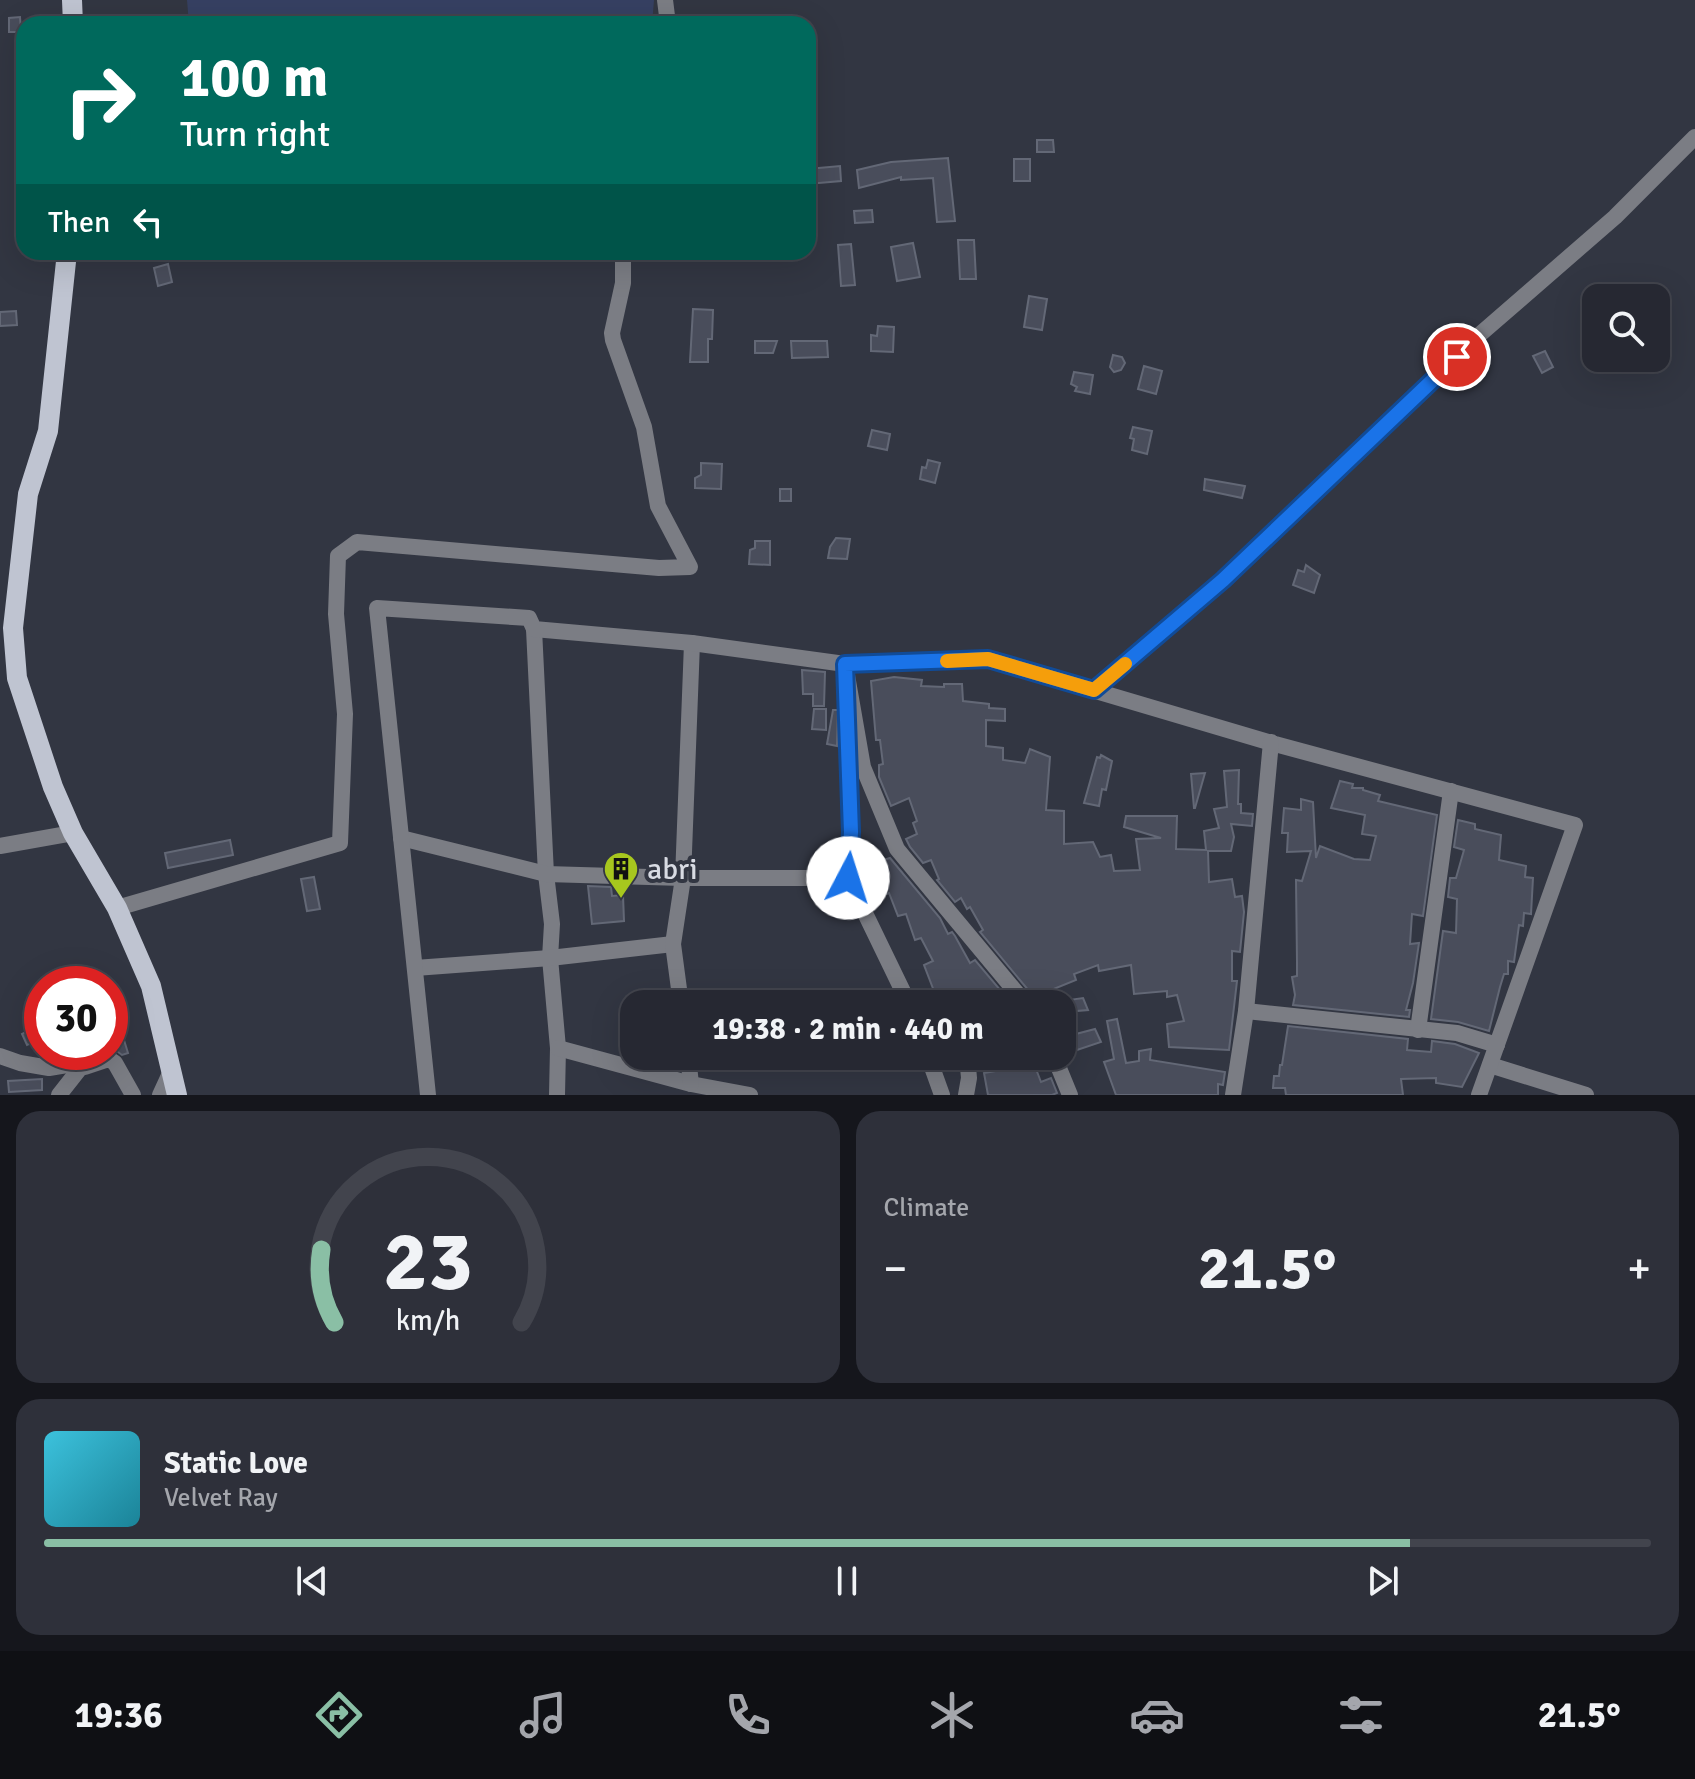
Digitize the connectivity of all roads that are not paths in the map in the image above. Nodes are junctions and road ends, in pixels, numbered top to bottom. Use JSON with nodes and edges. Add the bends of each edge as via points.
{"nodes":[{"id":1,"x":1695,"y":137,"type":"edge"},
{"id":2,"x":66,"y":260,"type":"edge"},
{"id":3,"x":623,"y":260,"type":"edge"},
{"id":4,"x":534,"y":629,"type":"junction"},
{"id":5,"x":692,"y":643,"type":"junction"},
{"id":6,"x":845,"y":664,"type":"junction"},
{"id":7,"x":1094,"y":690,"type":"junction"},
{"id":8,"x":1271,"y":742,"type":"junction"},
{"id":9,"x":1451,"y":791,"type":"junction"},
{"id":10,"x":73,"y":833,"type":"junction"},
{"id":11,"x":401,"y":838,"type":"junction"},
{"id":12,"x":0,"y":846,"type":"edge"},
{"id":13,"x":546,"y":874,"type":"junction"},
{"id":14,"x":683,"y":878,"type":"junction"},
{"id":15,"x":848,"y":878,"type":"junction"},
{"id":16,"x":117,"y":908,"type":"junction"},
{"id":17,"x":673,"y":944,"type":"junction"},
{"id":18,"x":550,"y":958,"type":"junction"},
{"id":19,"x":415,"y":968,"type":"junction"},
{"id":20,"x":679,"y":990,"type":"edge"},
{"id":21,"x":902,"y":990,"type":"edge"},
{"id":22,"x":1014,"y":990,"type":"edge"},
{"id":23,"x":1246,"y":1011,"type":"junction"},
{"id":24,"x":1418,"y":1030,"type":"junction"},
{"id":25,"x":1497,"y":1045,"type":"junction"},
{"id":26,"x":558,"y":1048,"type":"junction"},
{"id":27,"x":0,"y":1056,"type":"edge"},
{"id":28,"x":24,"y":1063,"type":"edge"},
{"id":29,"x":1490,"y":1065,"type":"junction"},
{"id":30,"x":79,"y":1070,"type":"edge"},
{"id":31,"x":119,"y":1070,"type":"edge"},
{"id":32,"x":690,"y":1070,"type":"edge"},
{"id":33,"x":933,"y":1070,"type":"edge"},
{"id":34,"x":968,"y":1070,"type":"edge"},
{"id":35,"x":1060,"y":1070,"type":"edge"},
{"id":36,"x":171,"y":1071,"type":"junction"},
{"id":37,"x":691,"y":1084,"type":"junction"},
{"id":38,"x":59,"y":1095,"type":"edge"},
{"id":39,"x":133,"y":1095,"type":"edge"},
{"id":40,"x":160,"y":1095,"type":"edge"},
{"id":41,"x":177,"y":1095,"type":"edge"},
{"id":42,"x":428,"y":1095,"type":"edge"},
{"id":43,"x":557,"y":1095,"type":"edge"},
{"id":44,"x":750,"y":1095,"type":"edge"},
{"id":45,"x":942,"y":1095,"type":"edge"},
{"id":46,"x":966,"y":1095,"type":"edge"},
{"id":47,"x":1070,"y":1095,"type":"edge"},
{"id":48,"x":1233,"y":1095,"type":"edge"},
{"id":49,"x":1479,"y":1095,"type":"edge"},
{"id":50,"x":1586,"y":1095,"type":"edge"}],
"edges":[{"from":1,"to":7,"type":"street","via":[[1223,580]]},
{"from":2,"to":10,"type":"main road","via":[[48,431],[28,494],[13,628],[23,699]]},
{"from":3,"to":16,"type":"street","via":[[613,340],[644,427],[658,506],[690,567],[357,542],[338,556],[336,614],[345,714],[340,843]]},
{"from":4,"to":5,"type":"street"},
{"from":4,"to":11,"type":"street","via":[[529,618],[377,608]]},
{"from":4,"to":13,"type":"street"},
{"from":5,"to":6,"type":"street"},
{"from":5,"to":14,"type":"street"},
{"from":6,"to":7,"type":"street","via":[[988,659]]},
{"from":6,"to":15,"type":"street"},
{"from":6,"to":22,"type":"street","via":[[863,767],[897,849]]},
{"from":7,"to":8,"type":"street"},
{"from":8,"to":9,"type":"street"},
{"from":8,"to":23,"type":"street"},
{"from":9,"to":24,"type":"street"},
{"from":9,"to":25,"type":"street","via":[[1575,825]]},
{"from":10,"to":12,"type":"street"},
{"from":10,"to":16,"type":"main road"},
{"from":11,"to":13,"type":"street"},
{"from":11,"to":19,"type":"street"},
{"from":13,"to":14,"type":"street"},
{"from":13,"to":18,"type":"street"},
{"from":14,"to":15,"type":"street"},
{"from":14,"to":17,"type":"street"},
{"from":15,"to":21,"type":"street"},
{"from":16,"to":36,"type":"main road","via":[[151,986]]},
{"from":17,"to":18,"type":"street"},
{"from":17,"to":20,"type":"street"},
{"from":18,"to":19,"type":"street"},
{"from":18,"to":26,"type":"street"},
{"from":19,"to":42,"type":"street"},
{"from":23,"to":24,"type":"street"},
{"from":23,"to":48,"type":"street"},
{"from":24,"to":25,"type":"street","via":[[1463,1034]]},
{"from":25,"to":29,"type":"street"},
{"from":26,"to":37,"type":"street"},
{"from":26,"to":43,"type":"street"},
{"from":27,"to":28,"type":"street"},
{"from":29,"to":49,"type":"street"},
{"from":29,"to":50,"type":"street"},
{"from":30,"to":38,"type":"street"},
{"from":31,"to":39,"type":"street"},
{"from":32,"to":37,"type":"street"},
{"from":33,"to":45,"type":"street"},
{"from":34,"to":46,"type":"street"},
{"from":35,"to":47,"type":"street"},
{"from":36,"to":40,"type":"street"},
{"from":36,"to":41,"type":"main road"},
{"from":37,"to":44,"type":"street"}]}
